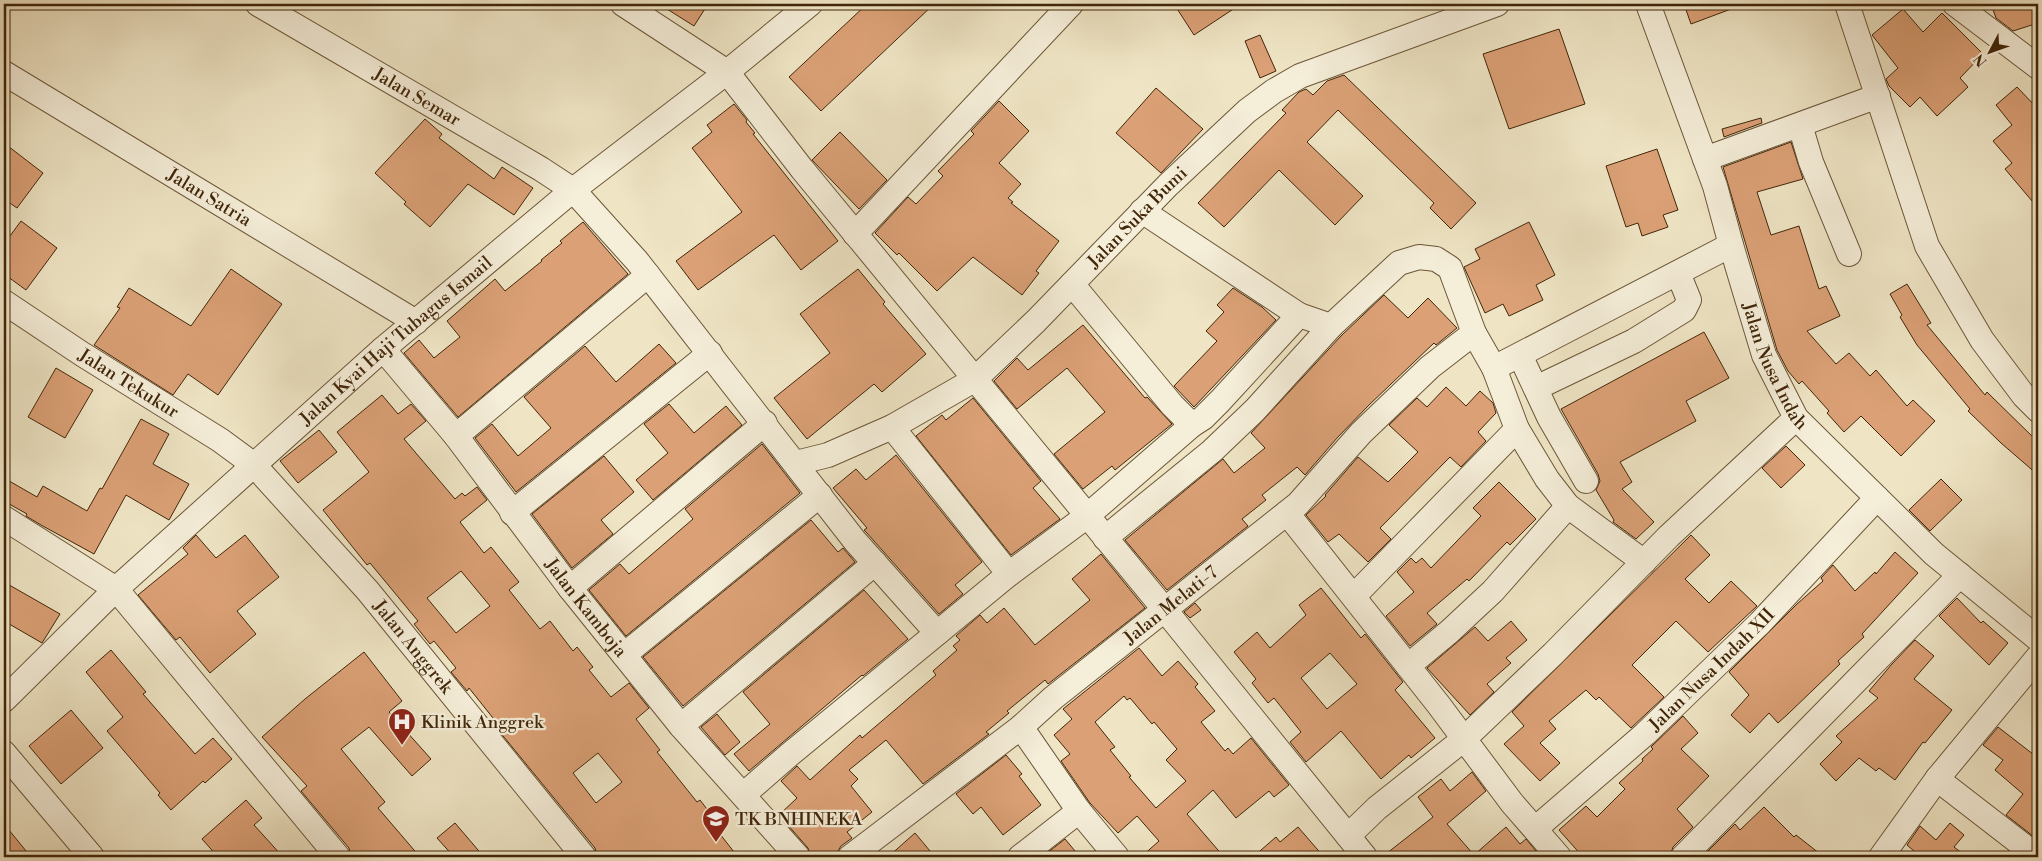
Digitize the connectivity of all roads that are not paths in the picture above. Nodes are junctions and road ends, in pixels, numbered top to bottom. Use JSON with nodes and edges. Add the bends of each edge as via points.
{"nodes":[{"id":1,"x":258,"y":4,"type":"edge"},
{"id":2,"x":623,"y":4,"type":"edge"},
{"id":3,"x":810,"y":4,"type":"edge"},
{"id":4,"x":1071,"y":4,"type":"edge"},
{"id":5,"x":1497,"y":4,"type":"edge"},
{"id":6,"x":1648,"y":4,"type":"edge"},
{"id":7,"x":1846,"y":4,"type":"edge"},
{"id":8,"x":1955,"y":4,"type":"edge"},
{"id":9,"x":2038,"y":67,"type":"edge"},
{"id":10,"x":727,"y":72,"type":"junction"},
{"id":11,"x":4,"y":73,"type":"edge"},
{"id":12,"x":1878,"y":96,"type":"junction"},
{"id":13,"x":1800,"y":126,"type":"junction"},
{"id":14,"x":1705,"y":159,"type":"junction"},
{"id":15,"x":574,"y":190,"type":"junction"},
{"id":16,"x":1142,"y":211,"type":"junction"},
{"id":17,"x":855,"y":234,"type":"junction"},
{"id":18,"x":1731,"y":245,"type":"junction"},
{"id":19,"x":1849,"y":254,"type":"dead end"},
{"id":20,"x":1678,"y":273,"type":"junction"},
{"id":21,"x":648,"y":274,"type":"junction"},
{"id":22,"x":1072,"y":284,"type":"junction"},
{"id":23,"x":4,"y":302,"type":"edge"},
{"id":24,"x":1299,"y":315,"type":"junction"},
{"id":25,"x":416,"y":322,"type":"junction"},
{"id":26,"x":1331,"y":326,"type":"junction"},
{"id":27,"x":1474,"y":333,"type":"junction"},
{"id":28,"x":383,"y":349,"type":"junction"},
{"id":29,"x":710,"y":353,"type":"junction"},
{"id":30,"x":1520,"y":355,"type":"junction"},
{"id":31,"x":1494,"y":368,"type":"junction"},
{"id":32,"x":974,"y":380,"type":"junction"},
{"id":33,"x":1536,"y":388,"type":"junction"},
{"id":34,"x":2038,"y":410,"type":"edge"},
{"id":35,"x":1796,"y":418,"type":"junction"},
{"id":36,"x":765,"y":423,"type":"junction"},
{"id":37,"x":1192,"y":425,"type":"junction"},
{"id":38,"x":892,"y":427,"type":"junction"},
{"id":39,"x":1517,"y":429,"type":"junction"},
{"id":40,"x":456,"y":436,"type":"junction"},
{"id":41,"x":796,"y":463,"type":"junction"},
{"id":42,"x":254,"y":465,"type":"junction"},
{"id":43,"x":1586,"y":481,"type":"dead end"},
{"id":44,"x":820,"y":495,"type":"junction"},
{"id":45,"x":1877,"y":498,"type":"junction"},
{"id":46,"x":1568,"y":506,"type":"junction"},
{"id":47,"x":1287,"y":512,"type":"junction"},
{"id":48,"x":512,"y":513,"type":"junction"},
{"id":49,"x":1087,"y":516,"type":"junction"},
{"id":50,"x":4,"y":518,"type":"edge"},
{"id":51,"x":1105,"y":538,"type":"junction"},
{"id":52,"x":1644,"y":562,"type":"junction"},
{"id":53,"x":875,"y":563,"type":"junction"},
{"id":54,"x":1009,"y":574,"type":"junction"},
{"id":55,"x":1960,"y":575,"type":"junction"},
{"id":56,"x":570,"y":588,"type":"junction"},
{"id":57,"x":116,"y":589,"type":"junction"},
{"id":58,"x":1354,"y":596,"type":"junction"},
{"id":59,"x":1165,"y":610,"type":"junction"},
{"id":60,"x":937,"y":633,"type":"junction"},
{"id":61,"x":2038,"y":639,"type":"edge"},
{"id":62,"x":624,"y":655,"type":"junction"},
{"id":63,"x":2038,"y":657,"type":"edge"},
{"id":64,"x":1408,"y":666,"type":"junction"},
{"id":65,"x":4,"y":700,"type":"edge"},
{"id":66,"x":681,"y":726,"type":"junction"},
{"id":67,"x":1020,"y":727,"type":"junction"},
{"id":68,"x":1464,"y":738,"type":"junction"},
{"id":69,"x":4,"y":754,"type":"edge"},
{"id":70,"x":1938,"y":779,"type":"junction"},
{"id":71,"x":744,"y":795,"type":"junction"},
{"id":72,"x":1079,"y":811,"type":"junction"},
{"id":73,"x":1535,"y":829,"type":"junction"},
{"id":74,"x":1348,"y":836,"type":"junction"},
{"id":75,"x":92,"y":857,"type":"edge"},
{"id":76,"x":338,"y":857,"type":"edge"},
{"id":77,"x":584,"y":857,"type":"edge"},
{"id":78,"x":798,"y":857,"type":"edge"},
{"id":79,"x":850,"y":857,"type":"edge"},
{"id":80,"x":1020,"y":857,"type":"edge"},
{"id":81,"x":1117,"y":857,"type":"edge"},
{"id":82,"x":1365,"y":857,"type":"edge"},
{"id":83,"x":1559,"y":857,"type":"edge"},
{"id":84,"x":1683,"y":857,"type":"edge"},
{"id":85,"x":1881,"y":857,"type":"edge"},
{"id":86,"x":2038,"y":857,"type":"edge"}],
"edges":[{"from":1,"to":15,"type":"street","name":"Jalan Semar"},
{"from":2,"to":10,"type":"street"},
{"from":3,"to":10,"type":"street","name":"Jalan Kyai Haji Tubagus Ismail"},
{"from":4,"to":17,"type":"street"},
{"from":5,"to":16,"type":"street","name":"Jalan Suka Bumi","via":[[1300,76],[1274,91],[1247,111]]},
{"from":6,"to":14,"type":"street","name":"Jalan Nusa Indah"},
{"from":7,"to":12,"type":"street"},
{"from":8,"to":9,"type":"street"},
{"from":10,"to":15,"type":"street","name":"Jalan Kyai Haji Tubagus Ismail"},
{"from":10,"to":17,"type":"street"},
{"from":11,"to":25,"type":"street","name":"Jalan Satria"},
{"from":12,"to":13,"type":"street"},
{"from":12,"to":34,"type":"street","via":[[1926,246],[1982,340]]},
{"from":13,"to":14,"type":"street"},
{"from":13,"to":19,"type":"street","via":[[1811,162]]},
{"from":14,"to":18,"type":"street","name":"Jalan Nusa Indah"},
{"from":15,"to":21,"type":"street","name":"Jalan Semar"},
{"from":15,"to":25,"type":"street","name":"Jalan Kyai Haji Tubagus Ismail"},
{"from":16,"to":22,"type":"street","name":"Jalan Suka Bumi"},
{"from":16,"to":24,"type":"street"},
{"from":17,"to":32,"type":"street"},
{"from":18,"to":20,"type":"street"},
{"from":18,"to":35,"type":"street","name":"Jalan Nusa Indah","via":[[1764,354]]},
{"from":20,"to":30,"type":"street"},
{"from":20,"to":33,"type":"street","via":[[1689,300],[1684,310],[1634,341]]},
{"from":21,"to":29,"type":"street","name":"Jalan Semar"},
{"from":21,"to":40,"type":"street"},
{"from":22,"to":32,"type":"street","name":"Jalan Suka Bumi"},
{"from":22,"to":37,"type":"street"},
{"from":23,"to":42,"type":"street","name":"Jalan Tekukur"},
{"from":24,"to":26,"type":"street"},
{"from":24,"to":37,"type":"street","via":[[1220,401]]},
{"from":25,"to":28,"type":"street","name":"Jalan Kyai Haji Tubagus Ismail"},
{"from":26,"to":27,"type":"street","via":[[1399,263],[1419,257],[1436,259],[1450,268]]},
{"from":26,"to":51,"type":"street","via":[[1255,410],[1212,450]]},
{"from":27,"to":31,"type":"street"},
{"from":27,"to":47,"type":"street","name":"Jalan Melati-7","via":[[1430,367],[1361,433],[1298,504]]},
{"from":28,"to":40,"type":"street","name":"Jalan Kamboja"},
{"from":28,"to":42,"type":"street","name":"Jalan Kyai Haji Tubagus Ismail"},
{"from":29,"to":36,"type":"street","name":"Jalan Semar"},
{"from":29,"to":48,"type":"street"},
{"from":30,"to":31,"type":"street"},
{"from":30,"to":33,"type":"street"},
{"from":31,"to":39,"type":"street"},
{"from":32,"to":38,"type":"street","name":"Jalan Suka Bumi"},
{"from":32,"to":49,"type":"street"},
{"from":33,"to":43,"type":"street"},
{"from":35,"to":45,"type":"street","name":"Jalan Nusa Indah"},
{"from":35,"to":52,"type":"street"},
{"from":36,"to":41,"type":"street","name":"Jalan Semar"},
{"from":36,"to":56,"type":"street"},
{"from":37,"to":49,"type":"street"},
{"from":38,"to":41,"type":"street","name":"Jalan Suka Bumi","via":[[828,455]]},
{"from":38,"to":54,"type":"street"},
{"from":39,"to":46,"type":"street","via":[[1547,479]]},
{"from":39,"to":58,"type":"street"},
{"from":40,"to":48,"type":"street","name":"Jalan Kamboja"},
{"from":41,"to":44,"type":"street","name":"Jalan Semar"},
{"from":42,"to":57,"type":"street","name":"Jalan Kyai Haji Tubagus Ismail"},
{"from":42,"to":77,"type":"street","name":"Jalan Anggrek","via":[[368,591]]},
{"from":44,"to":53,"type":"street","name":"Jalan Semar"},
{"from":44,"to":62,"type":"street"},
{"from":45,"to":55,"type":"street","name":"Jalan Nusa Indah"},
{"from":45,"to":73,"type":"street","name":"Jalan Nusa Indah XII","via":[[1760,624],[1645,734]]},
{"from":46,"to":52,"type":"street"},
{"from":46,"to":64,"type":"street","via":[[1493,592]]},
{"from":47,"to":58,"type":"street"},
{"from":47,"to":59,"type":"street","name":"Jalan Melati-7"},
{"from":48,"to":56,"type":"street","name":"Jalan Kamboja"},
{"from":49,"to":51,"type":"street"},
{"from":49,"to":54,"type":"street"},
{"from":50,"to":57,"type":"street"},
{"from":51,"to":59,"type":"street"},
{"from":52,"to":68,"type":"street"},
{"from":53,"to":60,"type":"street","name":"Jalan Semar"},
{"from":53,"to":66,"type":"street"},
{"from":54,"to":60,"type":"street"},
{"from":55,"to":61,"type":"street","name":"Jalan Nusa Indah"},
{"from":55,"to":84,"type":"street"},
{"from":56,"to":62,"type":"street","name":"Jalan Kamboja"},
{"from":57,"to":65,"type":"street","name":"Jalan Kyai Haji Tubagus Ismail"},
{"from":57,"to":76,"type":"street"},
{"from":58,"to":64,"type":"street"},
{"from":59,"to":67,"type":"street","name":"Jalan Melati-7"},
{"from":59,"to":74,"type":"street"},
{"from":60,"to":71,"type":"street"},
{"from":62,"to":66,"type":"street","name":"Jalan Kamboja"},
{"from":63,"to":70,"type":"street"},
{"from":64,"to":68,"type":"street"},
{"from":66,"to":71,"type":"street","name":"Jalan Kamboja"},
{"from":67,"to":72,"type":"street"},
{"from":67,"to":79,"type":"street","name":"Jalan Melati-7"},
{"from":68,"to":73,"type":"street"},
{"from":68,"to":74,"type":"street","via":[[1377,808]]},
{"from":69,"to":75,"type":"street"},
{"from":70,"to":85,"type":"street"},
{"from":70,"to":86,"type":"street"},
{"from":71,"to":78,"type":"street","name":"Jalan Kamboja"},
{"from":72,"to":80,"type":"street"},
{"from":72,"to":81,"type":"street"},
{"from":73,"to":83,"type":"street"},
{"from":74,"to":82,"type":"street"}]}
